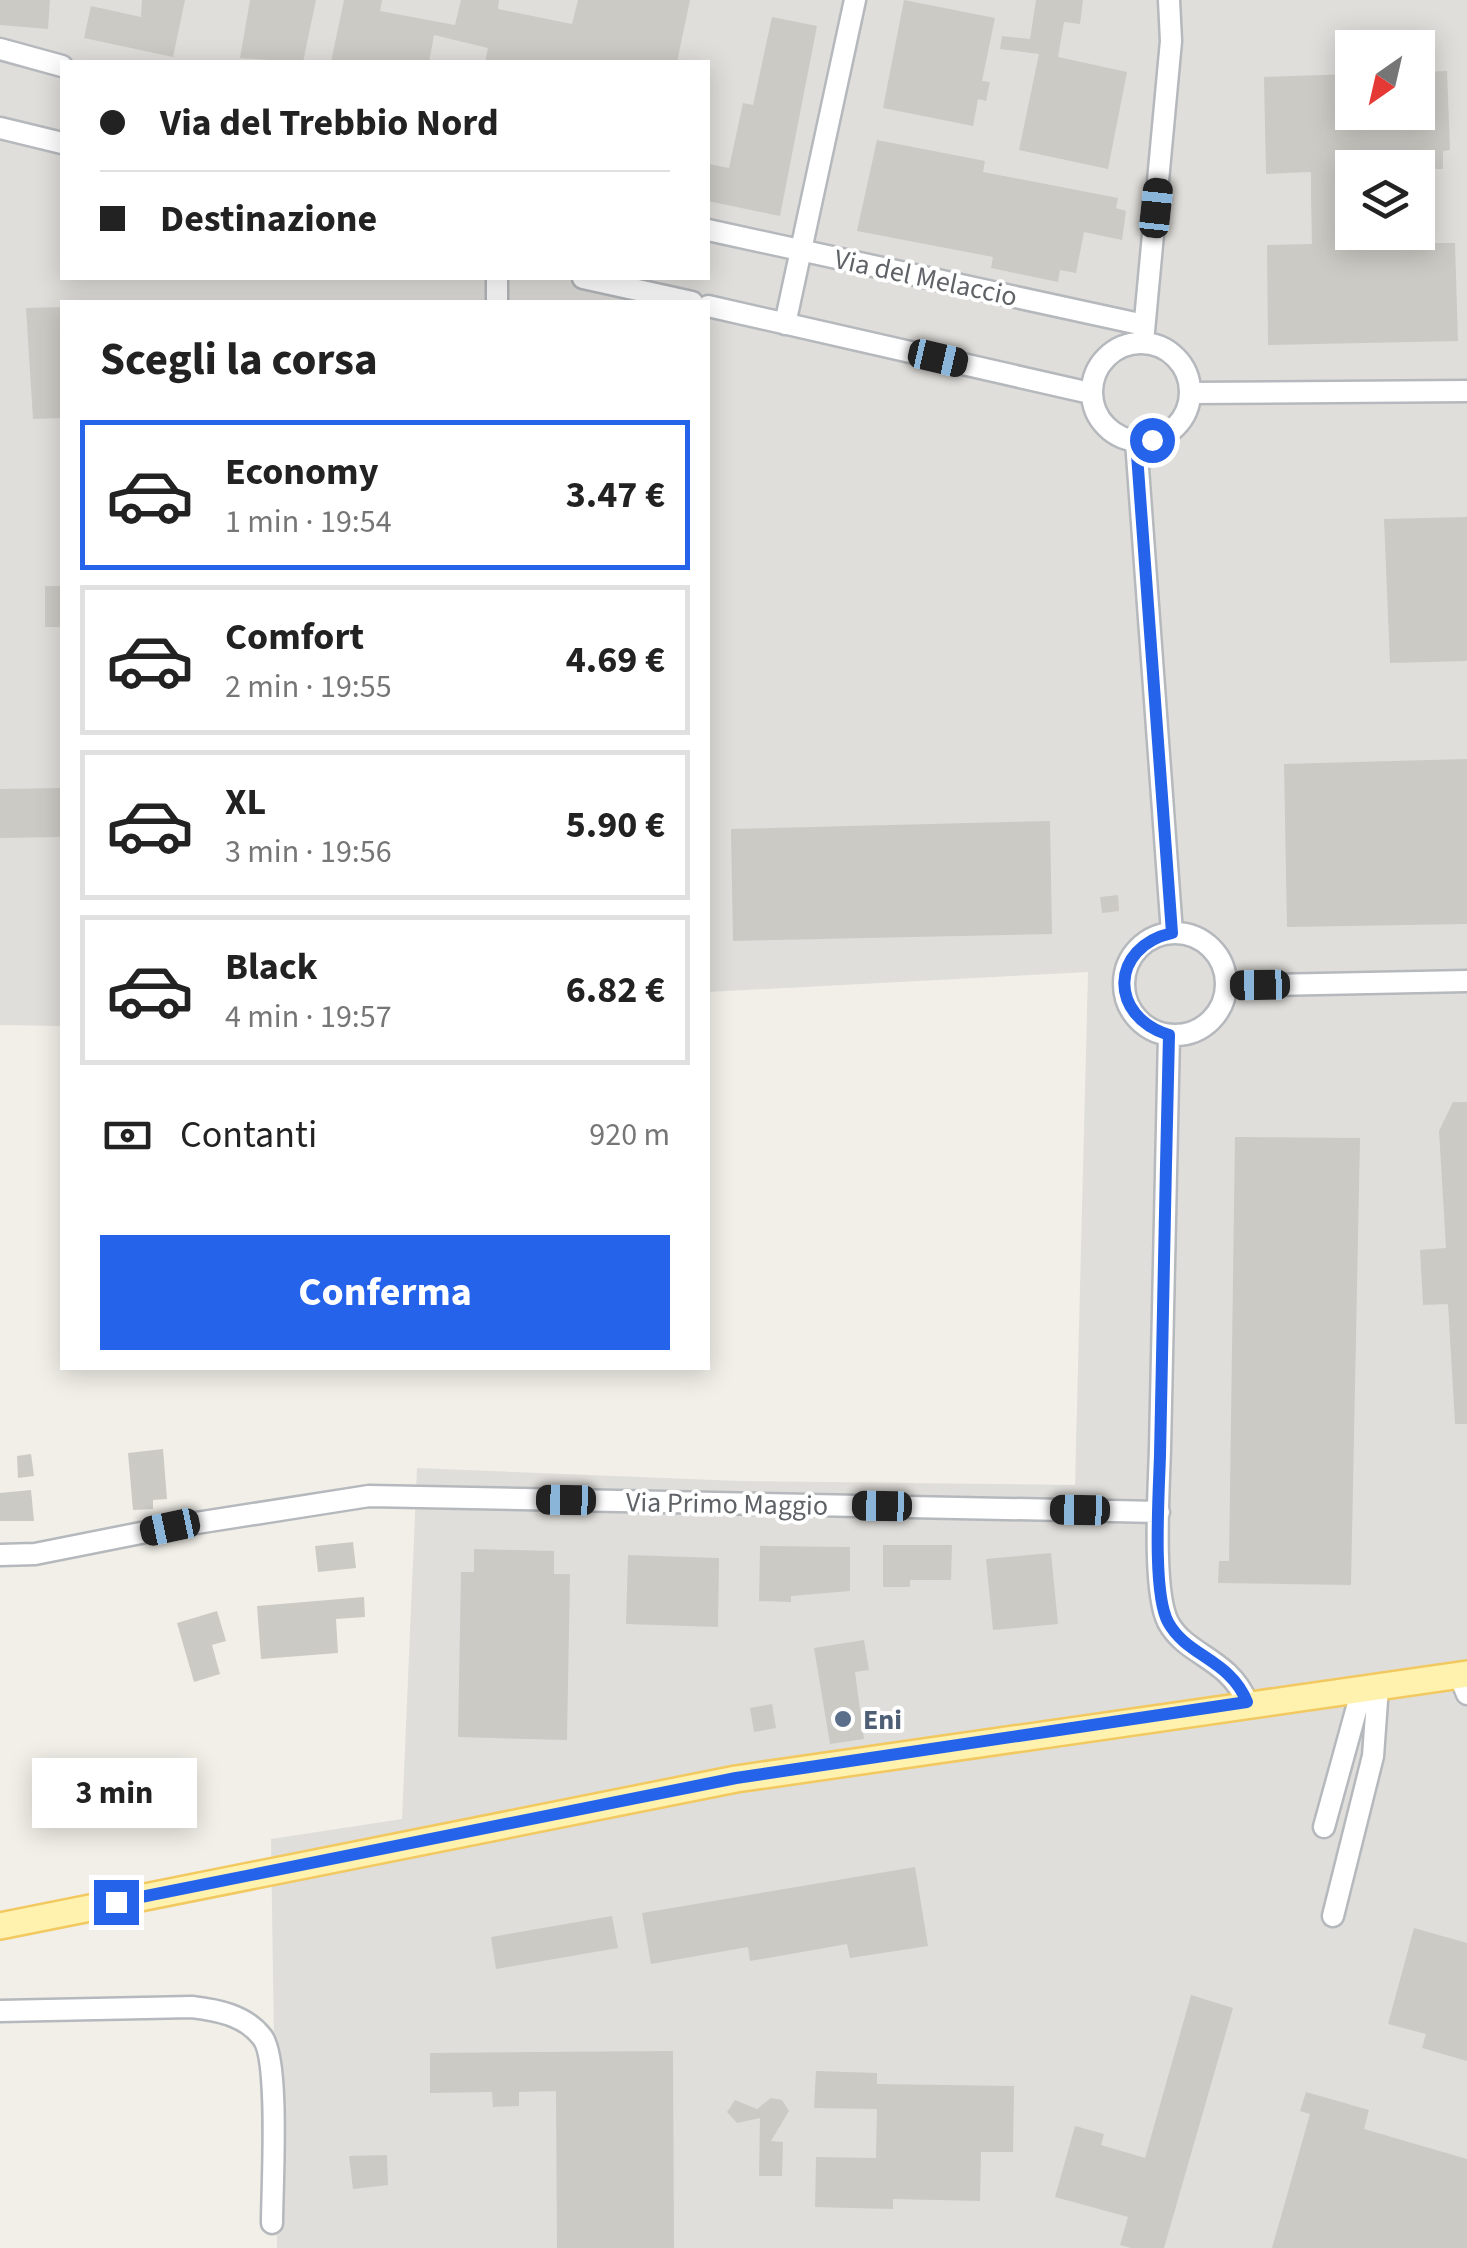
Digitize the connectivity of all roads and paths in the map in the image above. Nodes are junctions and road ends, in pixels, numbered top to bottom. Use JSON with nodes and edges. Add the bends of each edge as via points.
{"nodes":[{"id":1,"x":855,"y":0,"type":"edge"},
{"id":2,"x":1170,"y":0,"type":"edge"},
{"id":3,"x":0,"y":49,"type":"edge"},
{"id":4,"x":60,"y":65,"type":"edge"},
{"id":5,"x":3,"y":126,"type":"edge"},
{"id":6,"x":60,"y":142,"type":"edge"},
{"id":7,"x":710,"y":230,"type":"edge"},
{"id":8,"x":802,"y":250,"type":"junction"},
{"id":9,"x":592,"y":280,"type":"edge"},
{"id":10,"x":683,"y":300,"type":"edge"},
{"id":11,"x":710,"y":306,"type":"edge"},
{"id":12,"x":784,"y":324,"type":"junction"},
{"id":13,"x":1143,"y":334,"type":"junction"},
{"id":14,"x":1467,"y":391,"type":"edge"},
{"id":15,"x":1090,"y":392,"type":"junction"},
{"id":16,"x":1190,"y":393,"type":"junction"},
{"id":17,"x":1136,"y":441,"type":"junction"},
{"id":18,"x":1172,"y":933,"type":"junction"},
{"id":19,"x":1467,"y":981,"type":"edge"},
{"id":20,"x":1226,"y":986,"type":"junction"},
{"id":21,"x":1169,"y":1035,"type":"junction"},
{"id":22,"x":1159,"y":1512,"type":"junction"},
{"id":23,"x":0,"y":1555,"type":"edge"},
{"id":24,"x":1464,"y":1681,"type":"edge"},
{"id":25,"x":1370,"y":1688,"type":"junction"},
{"id":26,"x":1247,"y":1702,"type":"junction"},
{"id":27,"x":1324,"y":1827,"type":"dead end"},
{"id":28,"x":1332,"y":1916,"type":"dead end"},
{"id":29,"x":0,"y":1926,"type":"edge"},
{"id":30,"x":0,"y":2011,"type":"edge"},
{"id":31,"x":272,"y":2223,"type":"dead end"}],
"edges":[{"from":1,"to":8,"type":"street"},
{"from":2,"to":13,"type":"street"},
{"from":3,"to":4,"type":"street"},
{"from":5,"to":6,"type":"street"},
{"from":7,"to":8,"type":"street","name":"Via del Melaccio"},
{"from":8,"to":12,"type":"street"},
{"from":8,"to":13,"type":"street","name":"Via del Melaccio"},
{"from":9,"to":10,"type":"street"},
{"from":11,"to":12,"type":"street"},
{"from":12,"to":15,"type":"street"},
{"from":13,"to":15,"type":"street","via":[[1103,360]]},
{"from":13,"to":16,"type":"street","via":[[1182,364]]},
{"from":14,"to":16,"type":"street"},
{"from":15,"to":17,"type":"street","via":[[1108,429]]},
{"from":16,"to":17,"type":"street","via":[[1180,423],[1152,440]]},
{"from":17,"to":18,"type":"street"},
{"from":18,"to":20,"type":"street","via":[[1204,942],[1216,954]]},
{"from":18,"to":21,"type":"street","via":[[1134,954],[1124,982],[1142,1023]]},
{"from":19,"to":20,"type":"street"},
{"from":20,"to":21,"type":"street","via":[[1209,1023]]},
{"from":21,"to":22,"type":"street"},
{"from":22,"to":23,"type":"street","name":"Via Primo Maggio","via":[[369,1496]]},
{"from":22,"to":26,"type":"street","via":[[1168,1622],[1233,1674]]},
{"from":24,"to":25,"type":"main road"},
{"from":25,"to":26,"type":"main road"},
{"from":25,"to":27,"type":"street"},
{"from":25,"to":28,"type":"street","via":[[1372,1756]]},
{"from":26,"to":29,"type":"main road","via":[[736,1778]]},
{"from":30,"to":31,"type":"street","via":[[192,2008],[218,2010],[254,2028],[272,2064]]}]}
